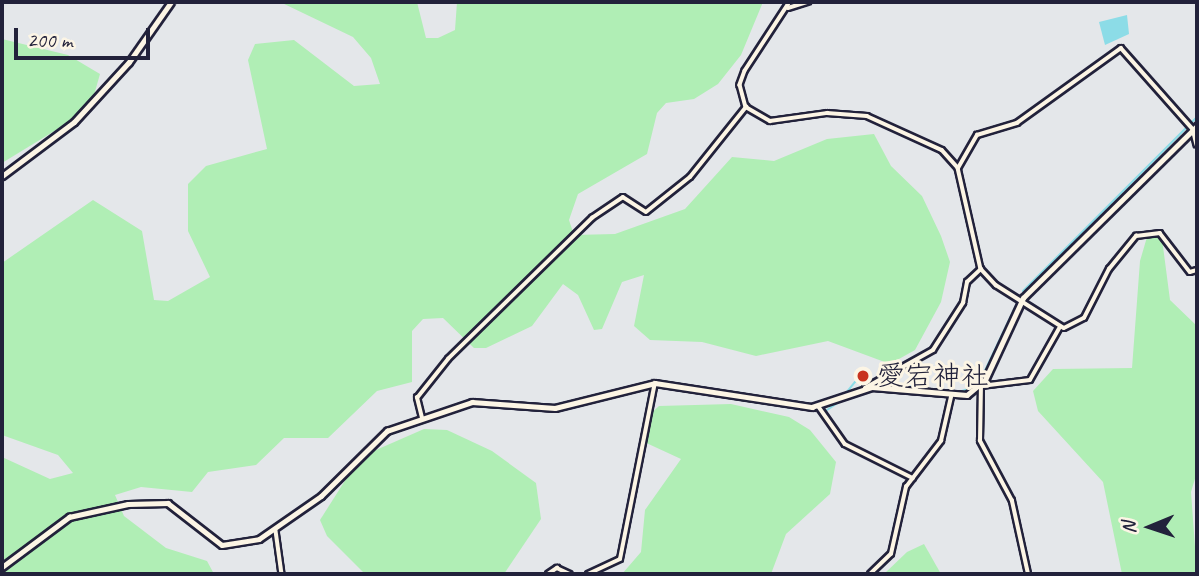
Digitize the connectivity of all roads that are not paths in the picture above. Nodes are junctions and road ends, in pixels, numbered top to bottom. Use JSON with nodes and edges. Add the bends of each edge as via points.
{"nodes":[{"id":1,"x":172,"y":2,"type":"edge"},
{"id":2,"x":790,"y":2,"type":"edge"},
{"id":3,"x":808,"y":2,"type":"edge"},
{"id":4,"x":786,"y":9,"type":"junction"},
{"id":5,"x":746,"y":107,"type":"junction"},
{"id":6,"x":1194,"y":127,"type":"edge"},
{"id":7,"x":1197,"y":145,"type":"edge"},
{"id":8,"x":958,"y":168,"type":"junction"},
{"id":9,"x":2,"y":176,"type":"edge"},
{"id":10,"x":981,"y":269,"type":"junction"},
{"id":11,"x":1197,"y":270,"type":"edge"},
{"id":12,"x":1023,"y":298,"type":"junction"},
{"id":13,"x":1060,"y":327,"type":"junction"},
{"id":14,"x":654,"y":383,"type":"junction"},
{"id":15,"x":981,"y":386,"type":"junction"},
{"id":16,"x":866,"y":388,"type":"junction"},
{"id":17,"x":951,"y":397,"type":"junction"},
{"id":18,"x":819,"y":407,"type":"junction"},
{"id":19,"x":422,"y":418,"type":"junction"},
{"id":20,"x":913,"y":478,"type":"junction"},
{"id":21,"x":276,"y":531,"type":"junction"},
{"id":22,"x":2,"y":567,"type":"edge"},
{"id":23,"x":282,"y":574,"type":"edge"},
{"id":24,"x":548,"y":574,"type":"edge"},
{"id":25,"x":570,"y":574,"type":"edge"},
{"id":26,"x":587,"y":574,"type":"edge"},
{"id":27,"x":870,"y":574,"type":"edge"},
{"id":28,"x":1028,"y":574,"type":"edge"}],
"edges":[{"from":1,"to":9,"type":"main road","via":[[129,62],[74,122]]},
{"from":2,"to":4,"type":"street"},
{"from":3,"to":4,"type":"street"},
{"from":4,"to":5,"type":"street","via":[[742,78]]},
{"from":5,"to":8,"type":"street","via":[[770,121],[827,113],[867,116],[943,150]]},
{"from":5,"to":19,"type":"street","via":[[690,177],[646,212],[623,197],[585,225],[448,359],[417,398]]},
{"from":6,"to":7,"type":"street"},
{"from":6,"to":8,"type":"street","via":[[1121,48],[1017,122],[977,135]]},
{"from":6,"to":12,"type":"street"},
{"from":8,"to":10,"type":"street"},
{"from":10,"to":12,"type":"street","via":[[996,285]]},
{"from":10,"to":16,"type":"street","via":[[967,282],[963,303],[933,350]]},
{"from":11,"to":13,"type":"street","via":[[1190,272],[1160,233],[1136,236],[1110,269],[1084,318]]},
{"from":12,"to":13,"type":"street"},
{"from":12,"to":15,"type":"street"},
{"from":13,"to":15,"type":"street","via":[[1030,380]]},
{"from":14,"to":18,"type":"street"},
{"from":14,"to":19,"type":"street","via":[[555,408],[480,401]]},
{"from":14,"to":26,"type":"street","via":[[620,559]]},
{"from":15,"to":17,"type":"street"},
{"from":15,"to":28,"type":"street","via":[[980,441],[1012,501]]},
{"from":16,"to":17,"type":"street"},
{"from":16,"to":18,"type":"street"},
{"from":17,"to":20,"type":"street","via":[[941,441]]},
{"from":18,"to":20,"type":"street","via":[[845,444]]},
{"from":19,"to":21,"type":"street","via":[[378,438]]},
{"from":20,"to":27,"type":"street","via":[[891,554]]},
{"from":21,"to":22,"type":"street","via":[[222,545],[168,503],[128,504],[69,517]]},
{"from":21,"to":23,"type":"street"},
{"from":24,"to":25,"type":"street","via":[[557,568]]}]}
